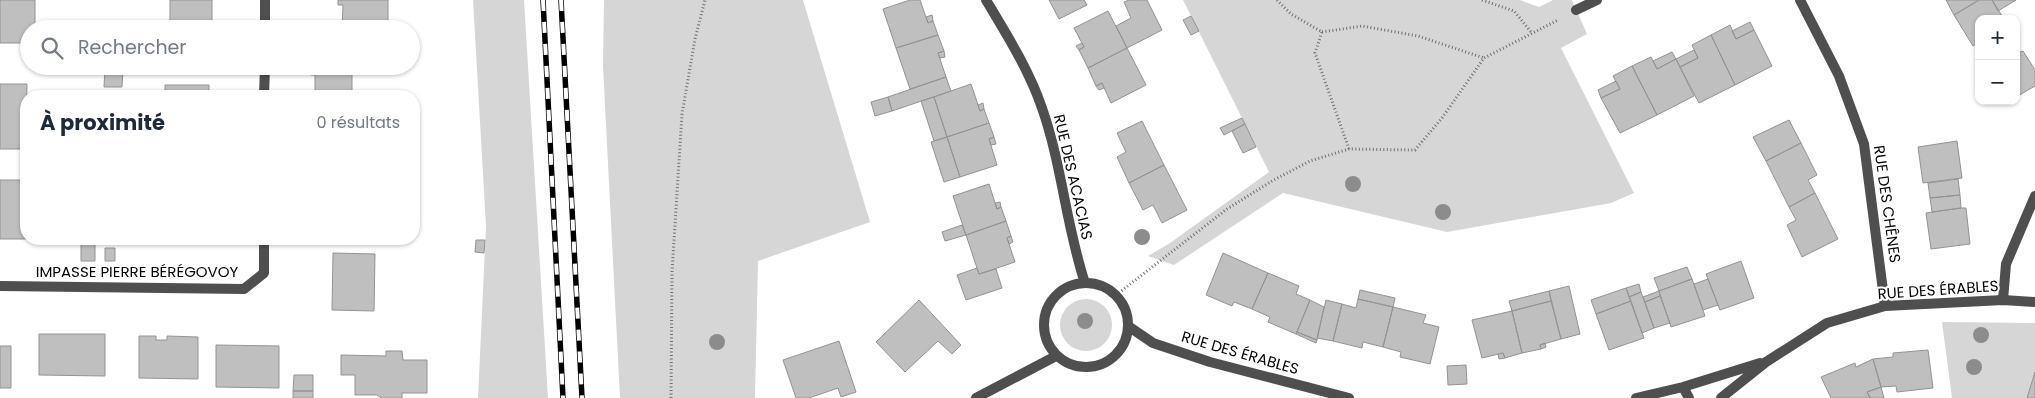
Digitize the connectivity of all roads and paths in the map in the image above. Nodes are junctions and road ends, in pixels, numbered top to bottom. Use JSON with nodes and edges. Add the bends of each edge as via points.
{"nodes":[{"id":1,"x":265,"y":0,"type":"edge"},
{"id":2,"x":705,"y":0,"type":"edge"},
{"id":3,"x":986,"y":0,"type":"edge"},
{"id":4,"x":1277,"y":0,"type":"edge"},
{"id":5,"x":1482,"y":0,"type":"edge"},
{"id":6,"x":1597,"y":0,"type":"edge"},
{"id":7,"x":1800,"y":0,"type":"edge"},
{"id":8,"x":1576,"y":10,"type":"joint"},
{"id":9,"x":265,"y":20,"type":"edge"},
{"id":10,"x":1322,"y":32,"type":"junction"},
{"id":11,"x":1532,"y":33,"type":"junction"},
{"id":12,"x":1484,"y":58,"type":"junction"},
{"id":13,"x":265,"y":75,"type":"edge"},
{"id":14,"x":264,"y":90,"type":"edge"},
{"id":15,"x":1349,"y":149,"type":"junction"},
{"id":16,"x":2035,"y":196,"type":"edge"},
{"id":17,"x":264,"y":245,"type":"edge"},
{"id":18,"x":1085,"y":283,"type":"junction"},
{"id":19,"x":0,"y":286,"type":"edge"},
{"id":20,"x":1116,"y":295,"type":"junction"},
{"id":21,"x":2003,"y":300,"type":"junction"},
{"id":22,"x":2035,"y":302,"type":"edge"},
{"id":23,"x":1886,"y":306,"type":"junction"},
{"id":24,"x":1128,"y":326,"type":"junction"},
{"id":25,"x":1056,"y":356,"type":"junction"},
{"id":26,"x":1766,"y":362,"type":"junction"},
{"id":27,"x":1683,"y":387,"type":"junction"},
{"id":28,"x":671,"y":398,"type":"edge"},
{"id":29,"x":976,"y":398,"type":"edge"},
{"id":30,"x":1349,"y":398,"type":"edge"},
{"id":31,"x":1636,"y":398,"type":"edge"},
{"id":32,"x":1684,"y":398,"type":"edge"},
{"id":33,"x":1689,"y":398,"type":"edge"},
{"id":34,"x":1721,"y":398,"type":"edge"}],
"edges":[{"from":1,"to":9,"type":"street"},
{"from":2,"to":28,"type":"path","via":[[694,39],[682,114],[672,272]]},
{"from":3,"to":18,"type":"street","name":"RUE DES ACACIAS","via":[[1019,55],[1042,107],[1076,257]]},
{"from":4,"to":10,"type":"path","via":[[1290,14]]},
{"from":5,"to":11,"type":"path","via":[[1514,11]]},
{"from":6,"to":8,"type":"street"},
{"from":7,"to":23,"type":"street","name":"RUE DES CHÊNES","via":[[1839,76],[1864,144]]},
{"from":8,"to":11,"type":"path"},
{"from":10,"to":12,"type":"path","via":[[1362,26],[1418,36]]},
{"from":10,"to":15,"type":"path","via":[[1315,53]]},
{"from":11,"to":12,"type":"path"},
{"from":12,"to":15,"type":"path","via":[[1415,150]]},
{"from":13,"to":14,"type":"street"},
{"from":15,"to":20,"type":"path","via":[[1310,161],[1227,209]]},
{"from":16,"to":21,"type":"street","via":[[2006,264]]},
{"from":17,"to":19,"type":"street","name":"IMPASSE PIERRE BÉRÉGOVOY","via":[[264,273],[244,289]]},
{"from":18,"to":20,"type":"street","via":[[1102,286]]},
{"from":18,"to":25,"type":"street","via":[[1064,288],[1046,309],[1045,336]]},
{"from":20,"to":24,"type":"street","via":[[1125,309]]},
{"from":21,"to":22,"type":"street","name":"RUE DES ÉRABLES"},
{"from":21,"to":23,"type":"street","name":"RUE DES ÉRABLES"},
{"from":23,"to":26,"type":"street","name":"RUE DES ÉRABLES","via":[[1827,323]]},
{"from":24,"to":25,"type":"street","via":[[1123,347],[1116,356],[1097,366],[1075,366]]},
{"from":24,"to":30,"type":"street","name":"RUE DES ÉRABLES","via":[[1153,343],[1210,362]]},
{"from":25,"to":29,"type":"street"},
{"from":26,"to":27,"type":"street","name":"RUE DES ÉRABLES"},
{"from":26,"to":34,"type":"street","name":"RUE DES ÉRABLES"},
{"from":27,"to":31,"type":"street","name":"RUE DES ÉRABLES"},
{"from":27,"to":32,"type":"street"},
{"from":27,"to":33,"type":"street"}]}
